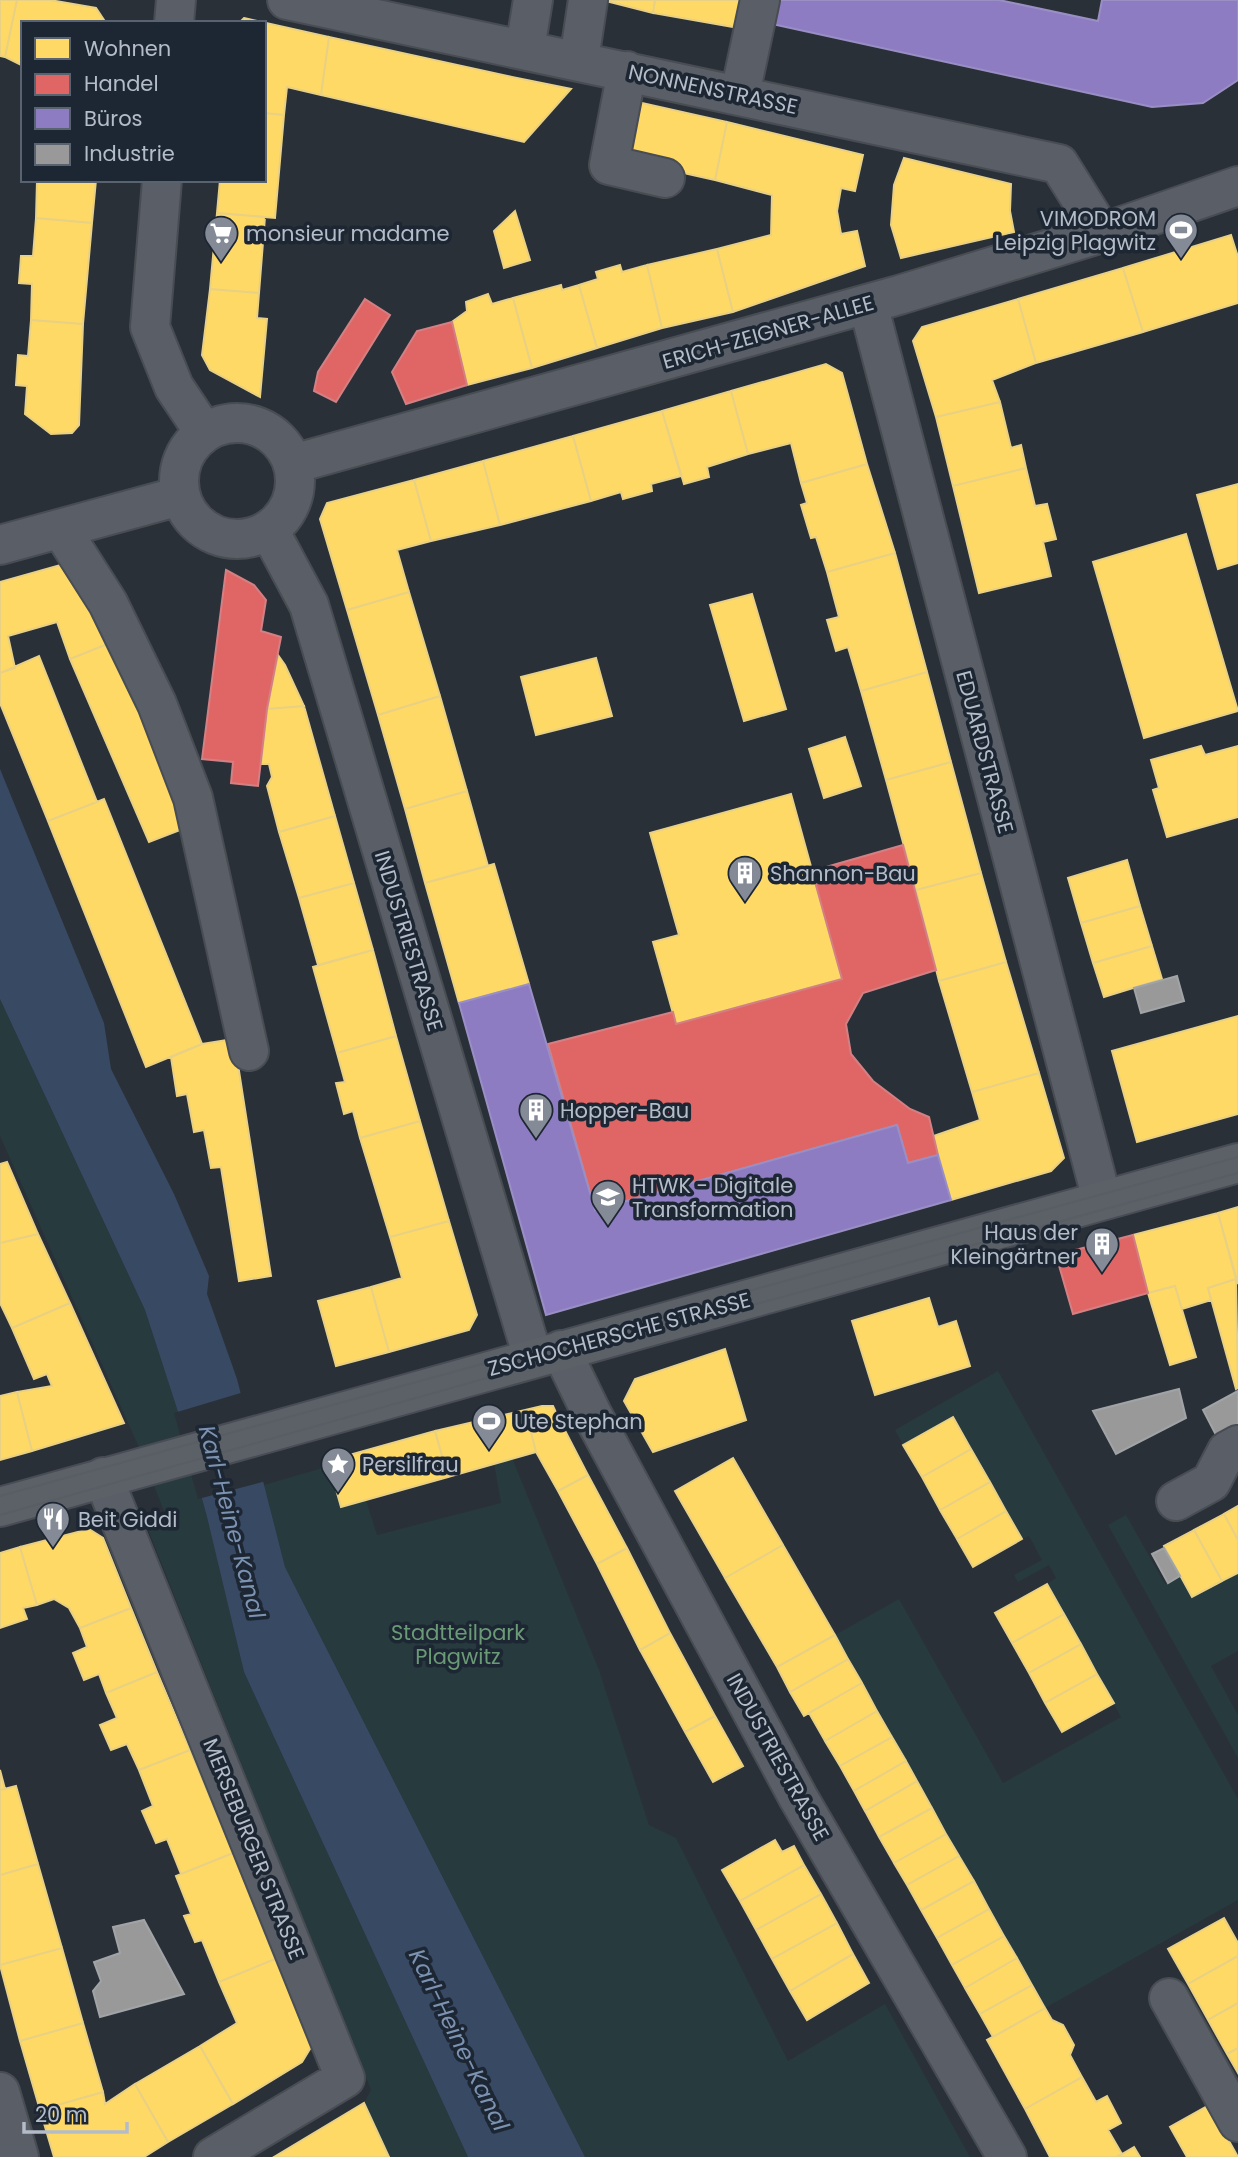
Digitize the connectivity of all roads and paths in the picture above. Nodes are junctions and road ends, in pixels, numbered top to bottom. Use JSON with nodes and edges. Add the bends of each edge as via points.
{"nodes":[{"id":1,"x":176,"y":0,"type":"edge"},
{"id":2,"x":287,"y":0,"type":"edge"},
{"id":3,"x":533,"y":0,"type":"edge"},
{"id":4,"x":588,"y":0,"type":"edge"},
{"id":5,"x":760,"y":0,"type":"edge"},
{"id":6,"x":174,"y":21,"type":"edge"},
{"id":7,"x":525,"y":49,"type":"junction"},
{"id":8,"x":579,"y":60,"type":"junction"},
{"id":9,"x":627,"y":71,"type":"junction"},
{"id":10,"x":740,"y":94,"type":"junction"},
{"id":11,"x":665,"y":178,"type":"dead end"},
{"id":12,"x":162,"y":182,"type":"edge"},
{"id":13,"x":1238,"y":186,"type":"edge"},
{"id":14,"x":1102,"y":233,"type":"junction"},
{"id":15,"x":868,"y":304,"type":"junction"},
{"id":16,"x":204,"y":432,"type":"junction"},
{"id":17,"x":293,"y":464,"type":"junction"},
{"id":18,"x":180,"y":496,"type":"junction"},
{"id":19,"x":61,"y":529,"type":"junction"},
{"id":20,"x":269,"y":530,"type":"junction"},
{"id":21,"x":0,"y":545,"type":"edge"},
{"id":22,"x":249,"y":1051,"type":"dead end"},
{"id":23,"x":1238,"y":1163,"type":"edge"},
{"id":24,"x":1102,"y":1200,"type":"junction"},
{"id":25,"x":547,"y":1354,"type":"junction"},
{"id":26,"x":1238,"y":1445,"type":"edge"},
{"id":27,"x":118,"y":1473,"type":"junction"},
{"id":28,"x":1176,"y":1502,"type":"dead end"},
{"id":29,"x":0,"y":1507,"type":"edge"},
{"id":30,"x":1169,"y":1998,"type":"dead end"},
{"id":31,"x":0,"y":2092,"type":"edge"},
{"id":32,"x":1238,"y":2122,"type":"edge"},
{"id":33,"x":19,"y":2157,"type":"edge"},
{"id":34,"x":214,"y":2157,"type":"edge"},
{"id":35,"x":1007,"y":2157,"type":"edge"}],
"edges":[{"from":1,"to":6,"type":"street"},
{"from":2,"to":7,"type":"street","name":"NONNENSTRASSE"},
{"from":3,"to":7,"type":"street"},
{"from":4,"to":8,"type":"street"},
{"from":5,"to":10,"type":"street"},
{"from":7,"to":8,"type":"street","name":"NONNENSTRASSE"},
{"from":8,"to":9,"type":"street","name":"NONNENSTRASSE"},
{"from":9,"to":10,"type":"street","name":"NONNENSTRASSE"},
{"from":9,"to":11,"type":"street","via":[[609,165]]},
{"from":10,"to":14,"type":"street","name":"NONNENSTRASSE","via":[[1059,164]]},
{"from":12,"to":16,"type":"street","via":[[150,327],[174,387]]},
{"from":13,"to":14,"type":"street","name":"ERICH-ZEIGNER-ALLEE"},
{"from":14,"to":15,"type":"street","name":"ERICH-ZEIGNER-ALLEE"},
{"from":15,"to":17,"type":"street","name":"ERICH-ZEIGNER-ALLEE"},
{"from":15,"to":24,"type":"street","name":"EDUARDSTRASSE"},
{"from":16,"to":17,"type":"street","via":[[236,422],[254,425],[285,447]]},
{"from":16,"to":18,"type":"street","via":[[190,444],[181,461]]},
{"from":17,"to":20,"type":"street","via":[[292,501]]},
{"from":18,"to":19,"type":"street"},
{"from":18,"to":20,"type":"street","via":[[187,513],[215,536],[243,539]]},
{"from":19,"to":21,"type":"street"},
{"from":19,"to":22,"type":"street","via":[[108,603],[157,705],[193,798]]},
{"from":20,"to":25,"type":"street","name":"INDUSTRIESTRASSE","via":[[309,605]]},
{"from":23,"to":24,"type":"main road","name":"ZSCHOCHERSCHE STRASSE"},
{"from":24,"to":25,"type":"main road","name":"ZSCHOCHERSCHE STRASSE"},
{"from":25,"to":27,"type":"main road","name":"ZSCHOCHERSCHE STRASSE"},
{"from":25,"to":35,"type":"street","name":"INDUSTRIESTRASSE","via":[[593,1414],[798,1797]]},
{"from":26,"to":28,"type":"street","via":[[1227,1451],[1210,1482]]},
{"from":27,"to":29,"type":"main road","name":"ZSCHOCHERSCHE STRASSE"},
{"from":27,"to":34,"type":"street","name":"MERSEBURGER STRASSE","via":[[345,2078]]},
{"from":30,"to":32,"type":"street"},
{"from":31,"to":33,"type":"street"}]}
